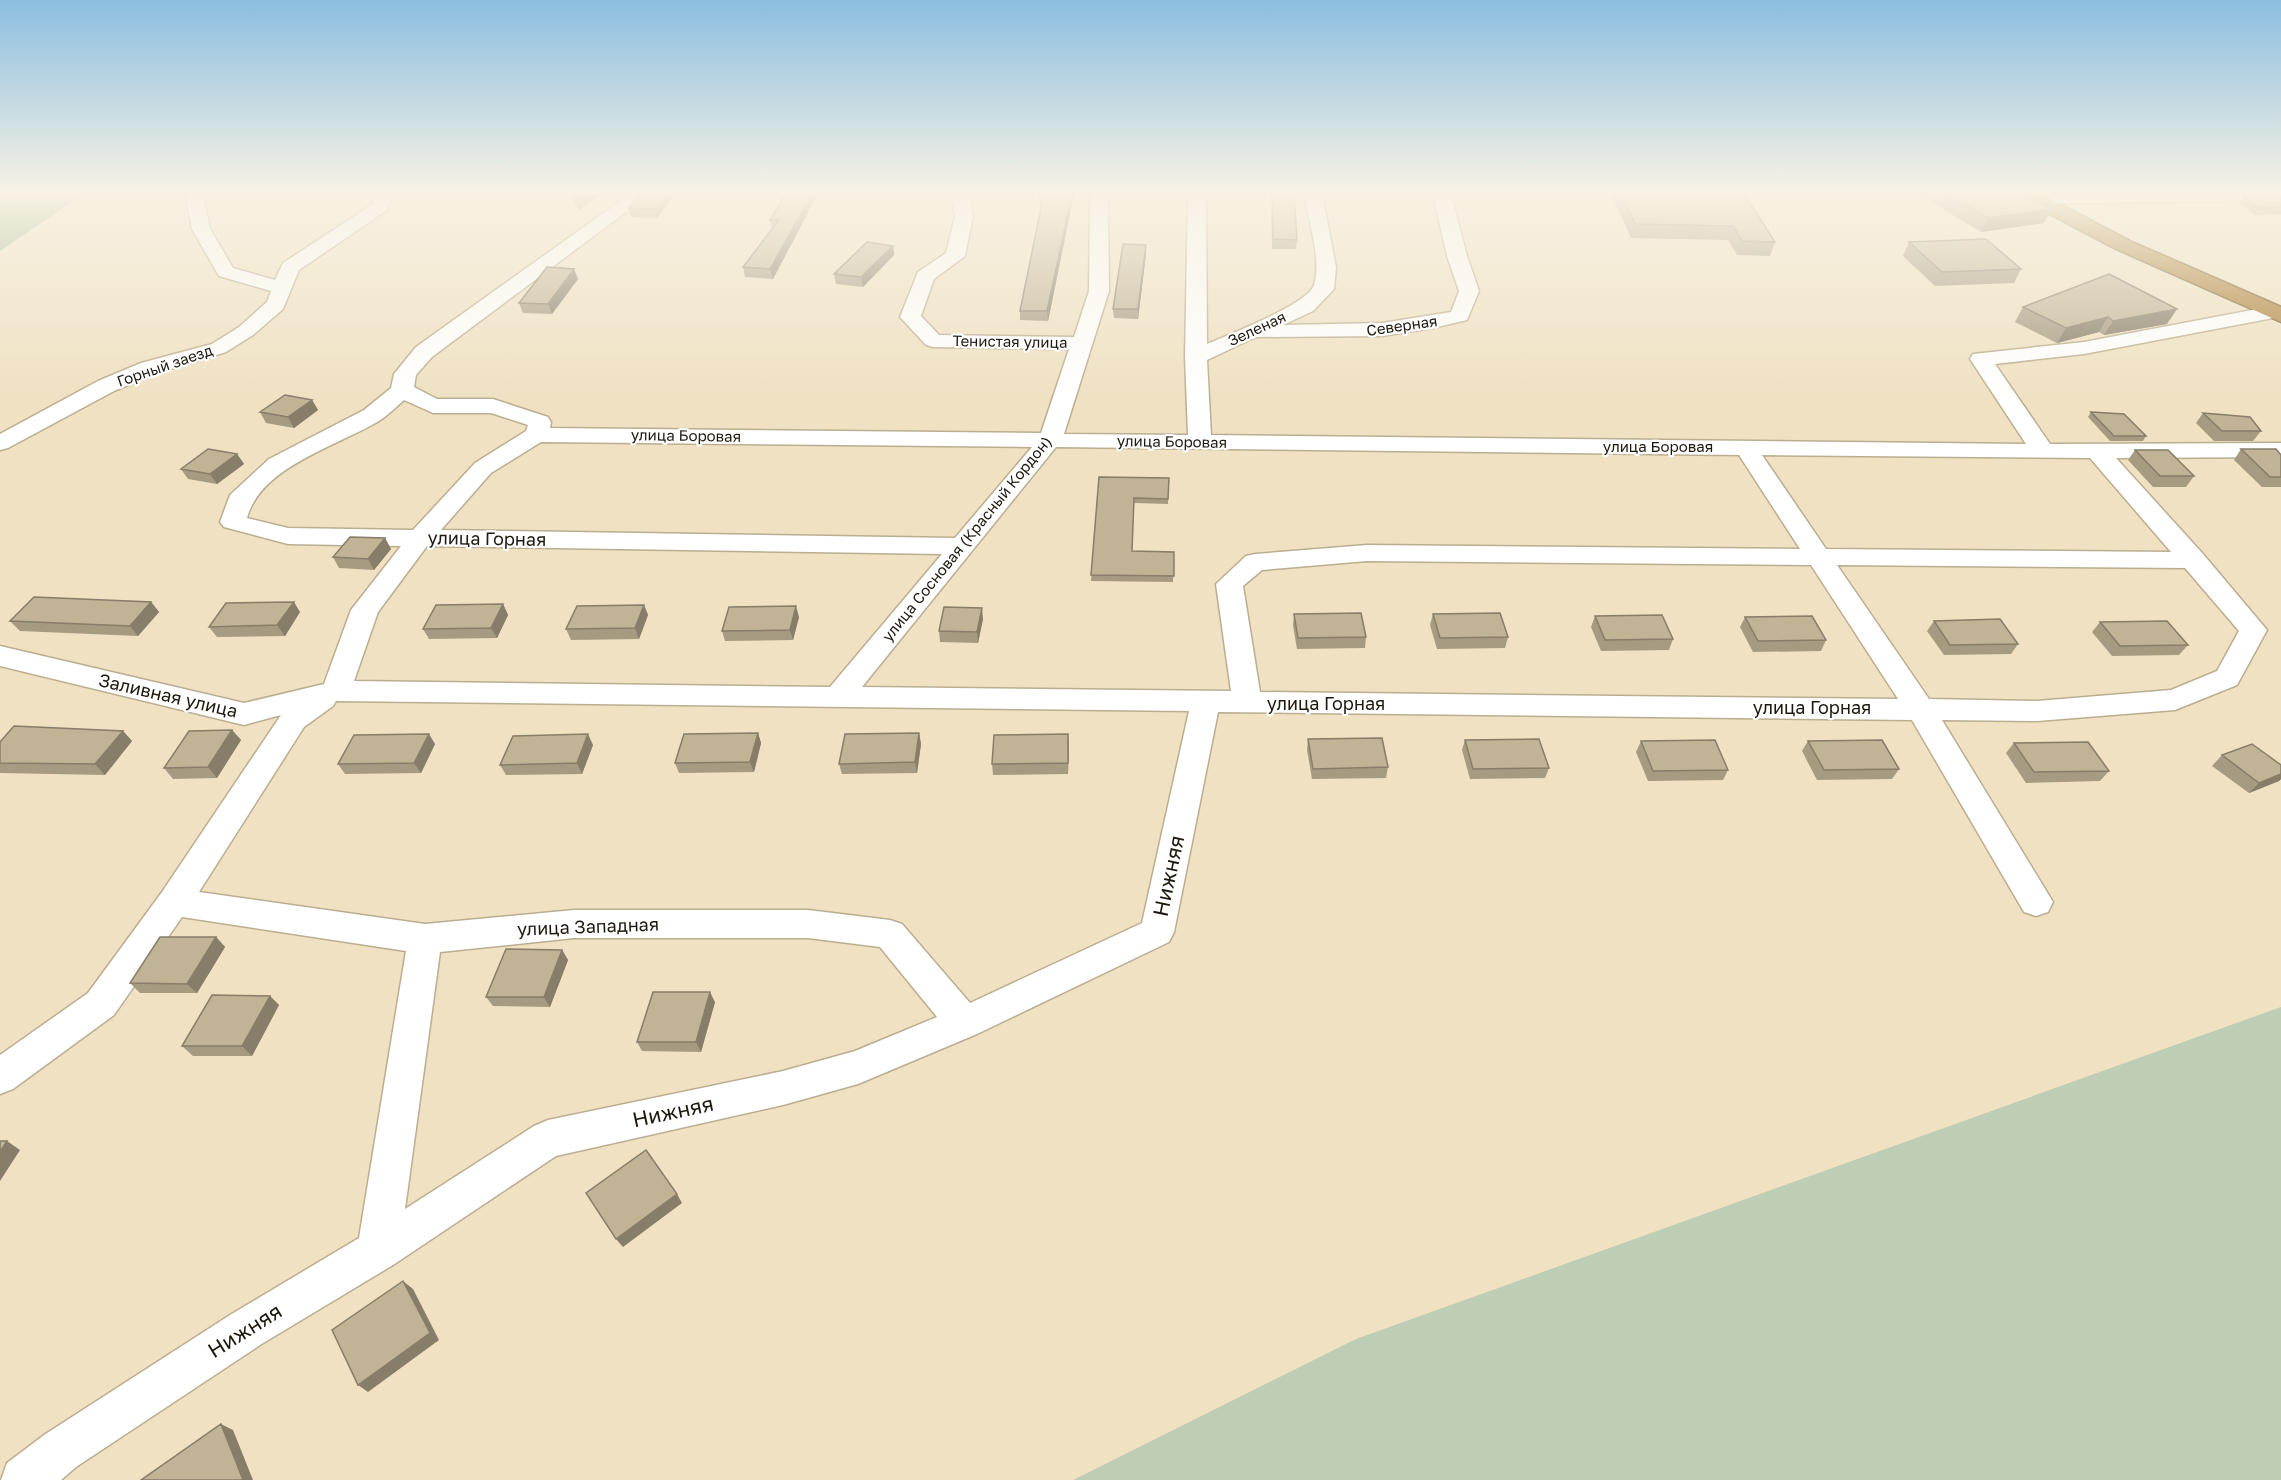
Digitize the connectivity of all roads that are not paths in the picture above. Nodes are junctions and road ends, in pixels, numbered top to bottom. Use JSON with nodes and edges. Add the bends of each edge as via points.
{"nodes":[{"id":1,"x":221,"y":263,"type":"edge"},
{"id":2,"x":296,"y":263,"type":"edge"},
{"id":3,"x":546,"y":263,"type":"edge"},
{"id":4,"x":944,"y":263,"type":"edge"},
{"id":5,"x":1099,"y":263,"type":"edge"},
{"id":6,"x":1197,"y":263,"type":"edge"},
{"id":7,"x":1325,"y":263,"type":"edge"},
{"id":8,"x":1459,"y":263,"type":"edge"},
{"id":9,"x":2167,"y":263,"type":"edge"},
{"id":10,"x":282,"y":288,"type":"junction"},
{"id":11,"x":2278,"y":309,"type":"edge"},
{"id":12,"x":1252,"y":331,"type":"junction"},
{"id":13,"x":1082,"y":342,"type":"junction"},
{"id":14,"x":1196,"y":357,"type":"junction"},
{"id":15,"x":402,"y":390,"type":"junction"},
{"id":16,"x":536,"y":435,"type":"junction"},
{"id":17,"x":1050,"y":440,"type":"junction"},
{"id":18,"x":0,"y":443,"type":"edge"},
{"id":19,"x":1200,"y":443,"type":"junction"},
{"id":20,"x":1746,"y":448,"type":"junction"},
{"id":21,"x":2096,"y":450,"type":"junction"},
{"id":22,"x":2281,"y":450,"type":"edge"},
{"id":23,"x":2043,"y":451,"type":"junction"},
{"id":24,"x":420,"y":538,"type":"junction"},
{"id":25,"x":963,"y":546,"type":"junction"},
{"id":26,"x":1820,"y":556,"type":"junction"},
{"id":27,"x":2194,"y":560,"type":"junction"},
{"id":28,"x":0,"y":656,"type":"edge"},
{"id":29,"x":336,"y":691,"type":"junction"},
{"id":30,"x":838,"y":697,"type":"junction"},
{"id":31,"x":1205,"y":703,"type":"junction"},
{"id":32,"x":1247,"y":703,"type":"junction"},
{"id":33,"x":1920,"y":709,"type":"junction"},
{"id":34,"x":174,"y":902,"type":"junction"},
{"id":35,"x":2036,"y":902,"type":"dead end"},
{"id":36,"x":425,"y":939,"type":"junction"},
{"id":37,"x":964,"y":1023,"type":"junction"},
{"id":38,"x":6,"y":1070,"type":"edge"},
{"id":39,"x":378,"y":1250,"type":"junction"},
{"id":40,"x":24,"y":1480,"type":"edge"}],
"edges":[{"from":1,"to":10,"type":"street","via":[[226,272]]},
{"from":2,"to":10,"type":"street","name":"Горный заезд","via":[[290,267]]},
{"from":3,"to":15,"type":"street","via":[[424,352],[405,374]]},
{"from":4,"to":13,"type":"street","name":"Тенистая улица","via":[[925,276],[910,317],[933,341]]},
{"from":5,"to":13,"type":"street","name":"улица Сосновая (Красный Кордон)","via":[[1099,291]]},
{"from":6,"to":14,"type":"street"},
{"from":7,"to":12,"type":"street","name":"Зеленая","via":[[1324,289],[1306,307]]},
{"from":8,"to":12,"type":"street","name":"Северная","via":[[1469,291],[1460,316],[1421,326],[1358,333]]},
{"from":9,"to":11,"type":"highway"},
{"from":10,"to":18,"type":"street","name":"Горный заезд","via":[[276,305],[219,348],[149,368],[106,386]]},
{"from":11,"to":23,"type":"street","via":[[2084,348],[1981,359]]},
{"from":12,"to":14,"type":"street","name":"Зеленая"},
{"from":13,"to":17,"type":"street","name":"улица Сосновая (Красный Кордон)"},
{"from":14,"to":19,"type":"street"},
{"from":15,"to":16,"type":"street","via":[[433,406],[493,406],[540,422]]},
{"from":15,"to":24,"type":"street","name":"улица Горная","via":[[372,415],[277,464],[239,500],[233,522],[288,536]]},
{"from":16,"to":17,"type":"street","name":"улица Боровая"},
{"from":16,"to":24,"type":"street","via":[[483,468]]},
{"from":17,"to":19,"type":"street","name":"улица Боровая"},
{"from":17,"to":25,"type":"street","name":"улица Сосновая (Красный Кордон)"},
{"from":19,"to":20,"type":"street","name":"улица Боровая"},
{"from":20,"to":23,"type":"street","name":"улица Боровая"},
{"from":20,"to":26,"type":"street"},
{"from":21,"to":22,"type":"street","name":"улица Боровая"},
{"from":21,"to":23,"type":"street","name":"улица Боровая"},
{"from":21,"to":27,"type":"street","name":"улица Горная"},
{"from":24,"to":25,"type":"street","name":"улица Горная"},
{"from":24,"to":29,"type":"street","via":[[365,610]]},
{"from":25,"to":30,"type":"street","name":"улица Сосновая (Красный Кордон)"},
{"from":26,"to":27,"type":"street","name":"улица Горная"},
{"from":26,"to":32,"type":"street","name":"улица Горная","via":[[1366,553],[1255,562],[1229,584]]},
{"from":26,"to":33,"type":"street"},
{"from":27,"to":33,"type":"street","name":"улица Горная","via":[[2253,630],[2227,678],[2175,700],[2037,711]]},
{"from":28,"to":29,"type":"street","name":"Заливная улица","via":[[244,714]]},
{"from":29,"to":30,"type":"street","name":"улица Горная"},
{"from":29,"to":34,"type":"street","via":[[294,719]]},
{"from":30,"to":31,"type":"street","name":"улица Горная"},
{"from":31,"to":32,"type":"street","name":"улица Горная"},
{"from":31,"to":37,"type":"street","name":"Нижняя","via":[[1157,932]]},
{"from":32,"to":33,"type":"street","name":"улица Горная"},
{"from":33,"to":35,"type":"street"},
{"from":34,"to":36,"type":"street","name":"улица Западная"},
{"from":34,"to":38,"type":"street","via":[[101,1004]]},
{"from":36,"to":37,"type":"street","name":"улица Западная","via":[[573,924],[808,924],[890,934]]},
{"from":36,"to":39,"type":"street"},
{"from":37,"to":39,"type":"street","name":"Нижняя","via":[[858,1067],[783,1088],[548,1139]]},
{"from":39,"to":40,"type":"street","name":"Нижняя","via":[[235,1336],[60,1451]]}]}
